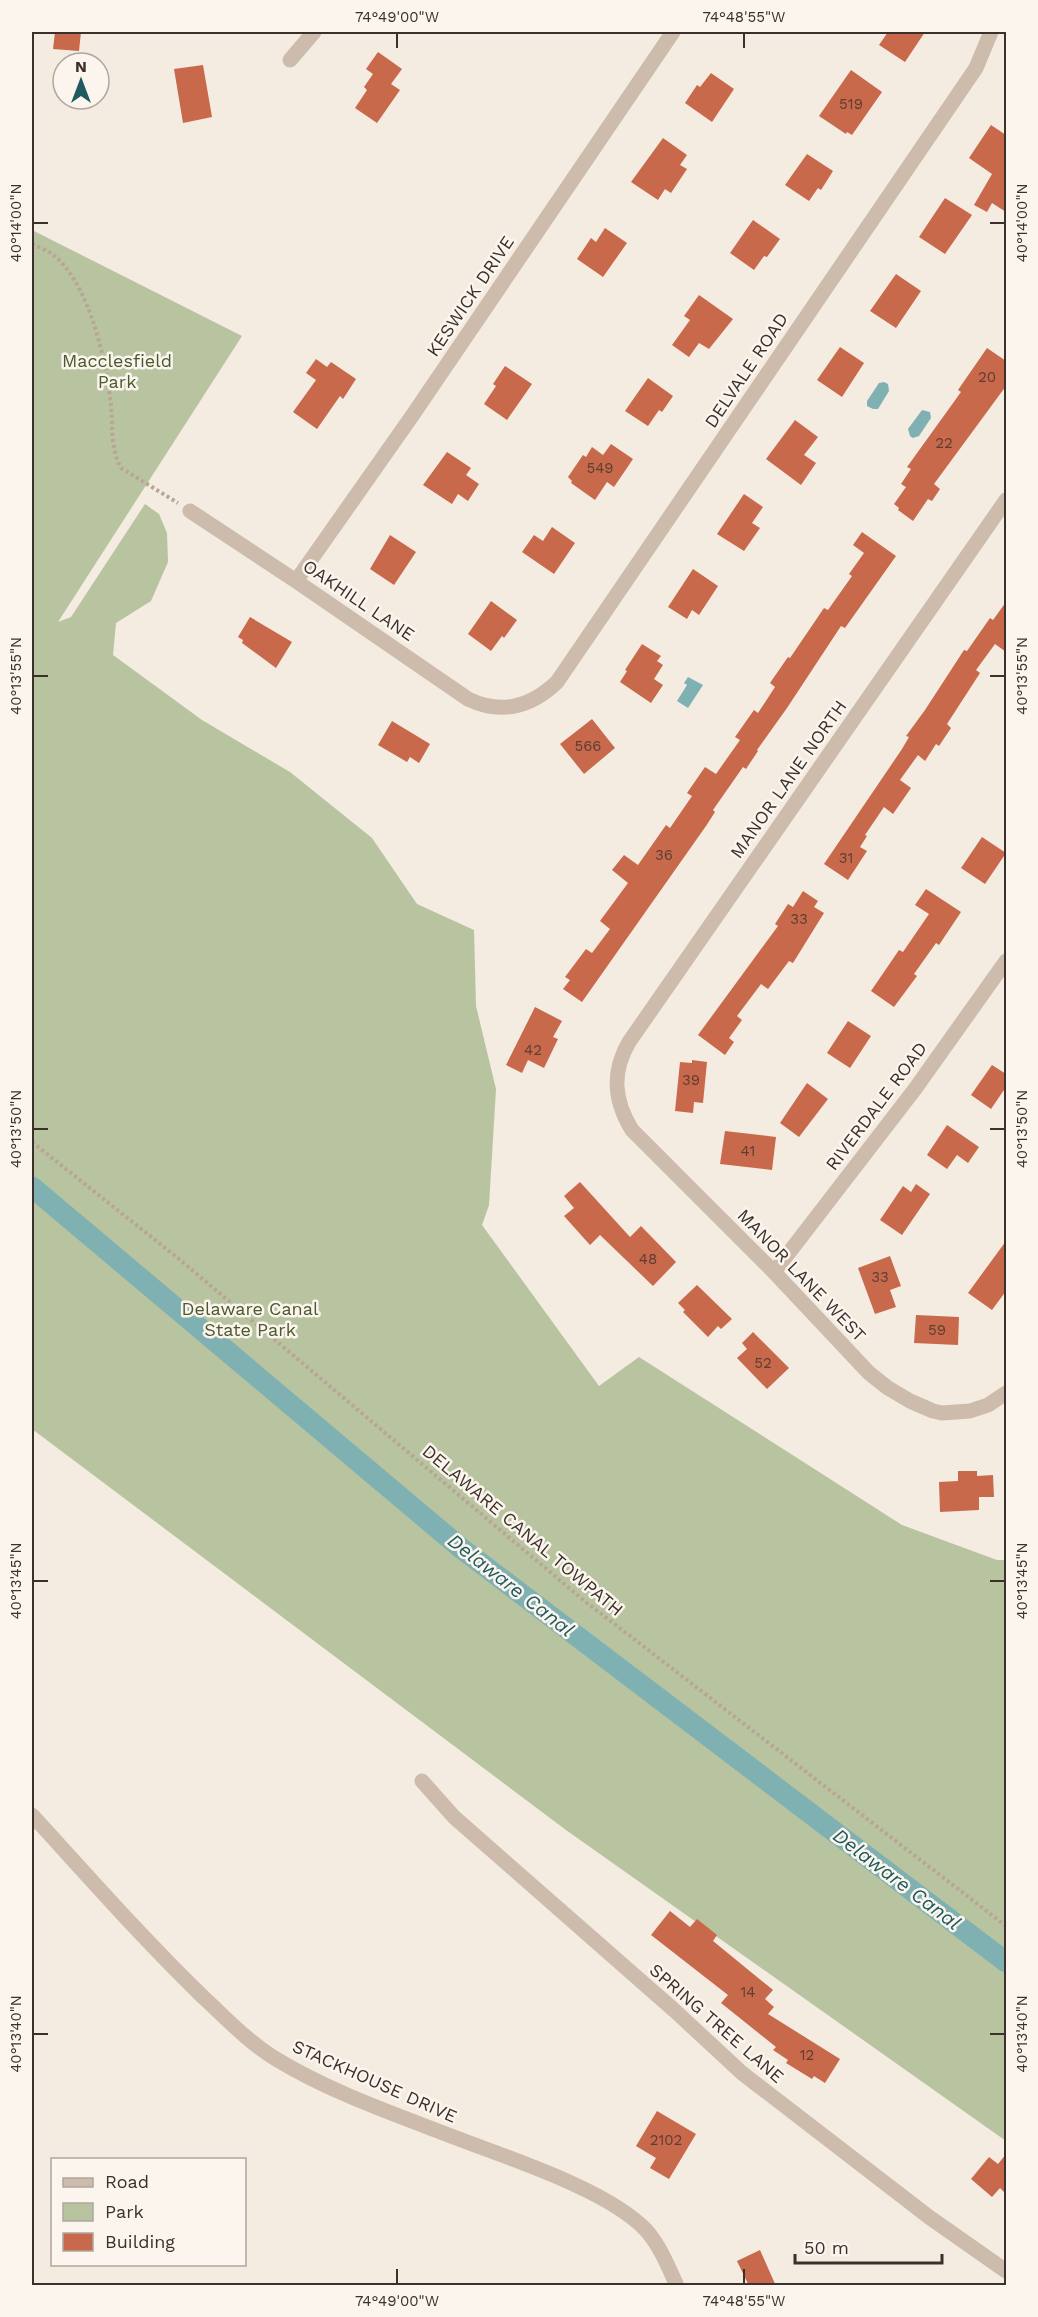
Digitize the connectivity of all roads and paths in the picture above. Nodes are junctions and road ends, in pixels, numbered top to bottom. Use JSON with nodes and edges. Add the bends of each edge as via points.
{"nodes":[{"id":1,"x":314,"y":32,"type":"edge"},
{"id":2,"x":674,"y":32,"type":"edge"},
{"id":3,"x":991,"y":32,"type":"edge"},
{"id":4,"x":291,"y":60,"type":"dead end"},
{"id":5,"x":32,"y":244,"type":"edge"},
{"id":6,"x":1006,"y":500,"type":"edge"},
{"id":7,"x":190,"y":511,"type":"joint"},
{"id":8,"x":296,"y":581,"type":"junction"},
{"id":9,"x":510,"y":708,"type":"joint"},
{"id":10,"x":1006,"y":960,"type":"edge"},
{"id":11,"x":616,"y":1086,"type":"joint"},
{"id":12,"x":32,"y":1142,"type":"edge"},
{"id":13,"x":774,"y":1272,"type":"junction"},
{"id":14,"x":1006,"y":1393,"type":"edge"},
{"id":15,"x":422,"y":1781,"type":"dead end"},
{"id":16,"x":32,"y":1815,"type":"edge"},
{"id":17,"x":1006,"y":1926,"type":"edge"},
{"id":18,"x":1006,"y":2271,"type":"edge"},
{"id":19,"x":676,"y":2286,"type":"edge"}],
"edges":[{"from":1,"to":4,"type":"street"},
{"from":2,"to":8,"type":"street","name":"KESWICK DRIVE"},
{"from":3,"to":9,"type":"street","name":"DELVALE ROAD","via":[[976,68],[557,682],[531,702]]},
{"from":5,"to":7,"type":"path","via":[[58,258],[81,292],[103,364],[111,405],[112,439],[121,468]]},
{"from":6,"to":11,"type":"street","name":"MANOR LANE NORTH","via":[[629,1042],[619,1062]]},
{"from":7,"to":8,"type":"street","name":"OAKHILL LANE"},
{"from":8,"to":9,"type":"street","name":"OAKHILL LANE","via":[[468,699],[491,707]]},
{"from":10,"to":13,"type":"street","name":"RIVERDALE ROAD","via":[[915,1089]]},
{"from":11,"to":13,"type":"street","name":"MANOR LANE WEST","via":[[619,1106],[632,1130]]},
{"from":12,"to":17,"type":"path","name":"DELAWARE CANAL TOWPATH","via":[[179,1259],[582,1599]]},
{"from":13,"to":14,"type":"street","name":"MANOR LANE WEST","via":[[869,1373],[910,1401],[933,1412],[970,1411]]},
{"from":15,"to":18,"type":"street","name":"SPRING TREE LANE","via":[[454,1817],[742,2073],[928,2217]]},
{"from":16,"to":19,"type":"street","name":"STACKHOUSE DRIVE","via":[[182,1976],[274,2058],[344,2093],[536,2169],[626,2213],[659,2248]]}]}
